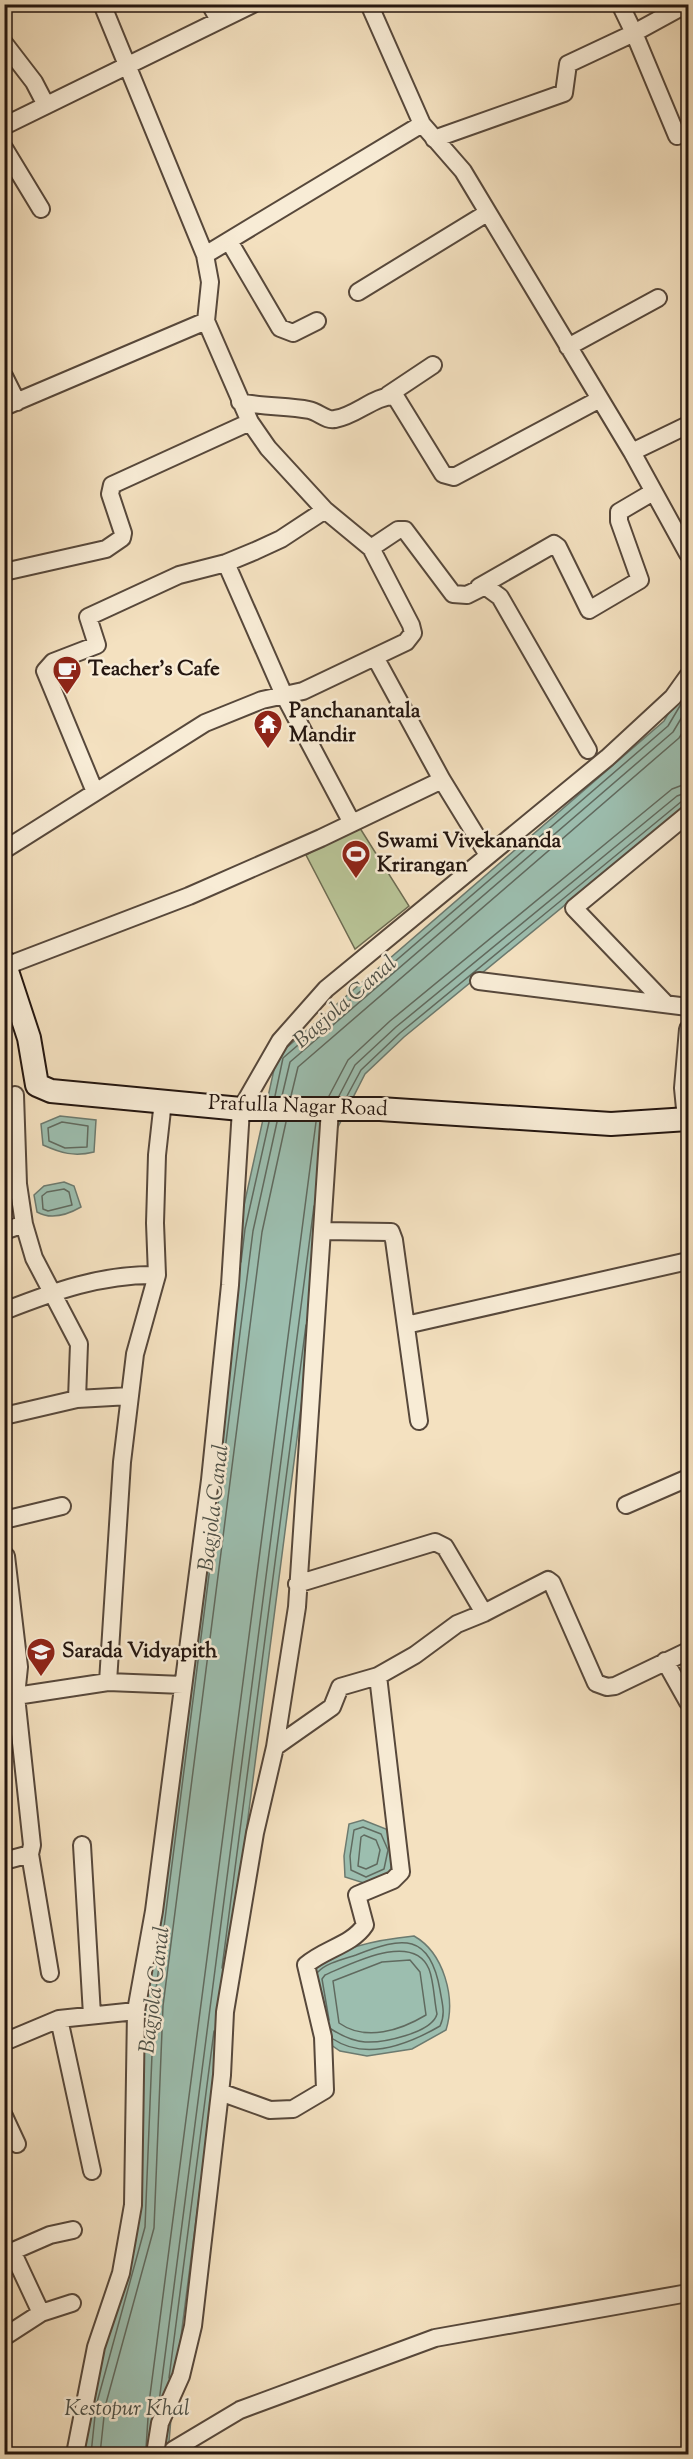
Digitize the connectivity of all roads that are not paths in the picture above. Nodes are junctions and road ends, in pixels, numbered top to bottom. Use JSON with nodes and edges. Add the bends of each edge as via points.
{"nodes":[{"id":1,"x":102,"y":4,"type":"edge"},
{"id":2,"x":210,"y":4,"type":"edge"},
{"id":3,"x":252,"y":4,"type":"edge"},
{"id":4,"x":369,"y":4,"type":"edge"},
{"id":5,"x":620,"y":4,"type":"edge"},
{"id":6,"x":687,"y":4,"type":"edge"},
{"id":7,"x":219,"y":20,"type":"junction"},
{"id":8,"x":634,"y":33,"type":"junction"},
{"id":9,"x":4,"y":43,"type":"edge"},
{"id":10,"x":128,"y":64,"type":"junction"},
{"id":11,"x":46,"y":105,"type":"junction"},
{"id":12,"x":422,"y":124,"type":"junction"},
{"id":13,"x":4,"y":126,"type":"edge"},
{"id":14,"x":678,"y":136,"type":"dead end"},
{"id":15,"x":434,"y":139,"type":"junction"},
{"id":16,"x":4,"y":148,"type":"edge"},
{"id":17,"x":41,"y":209,"type":"dead end"},
{"id":18,"x":487,"y":213,"type":"junction"},
{"id":19,"x":229,"y":241,"type":"junction"},
{"id":20,"x":205,"y":255,"type":"junction"},
{"id":21,"x":358,"y":292,"type":"dead end"},
{"id":22,"x":658,"y":298,"type":"dead end"},
{"id":23,"x":206,"y":321,"type":"junction"},
{"id":24,"x":317,"y":321,"type":"dead end"},
{"id":25,"x":568,"y":347,"type":"junction"},
{"id":26,"x":433,"y":365,"type":"dead end"},
{"id":27,"x":4,"y":376,"type":"edge"},
{"id":28,"x":388,"y":395,"type":"junction"},
{"id":29,"x":600,"y":399,"type":"junction"},
{"id":30,"x":240,"y":402,"type":"junction"},
{"id":31,"x":11,"y":405,"type":"edge"},
{"id":32,"x":250,"y":422,"type":"junction"},
{"id":33,"x":688,"y":425,"type":"edge"},
{"id":34,"x":632,"y":452,"type":"junction"},
{"id":35,"x":653,"y":492,"type":"junction"},
{"id":36,"x":325,"y":510,"type":"junction"},
{"id":37,"x":371,"y":548,"type":"junction"},
{"id":38,"x":688,"y":554,"type":"edge"},
{"id":39,"x":226,"y":563,"type":"junction"},
{"id":40,"x":4,"y":572,"type":"edge"},
{"id":41,"x":479,"y":587,"type":"junction"},
{"id":42,"x":375,"y":657,"type":"junction"},
{"id":43,"x":688,"y":676,"type":"edge"},
{"id":44,"x":284,"y":695,"type":"junction"},
{"id":45,"x":588,"y":750,"type":"dead end"},
{"id":46,"x":442,"y":780,"type":"junction"},
{"id":47,"x":95,"y":792,"type":"junction"},
{"id":48,"x":688,"y":814,"type":"edge"},
{"id":49,"x":352,"y":823,"type":"junction"},
{"id":50,"x":4,"y":850,"type":"edge"},
{"id":51,"x":488,"y":855,"type":"junction"},
{"id":52,"x":5,"y":964,"type":"edge"},
{"id":53,"x":479,"y":981,"type":"dead end"},
{"id":54,"x":666,"y":1004,"type":"junction"},
{"id":55,"x":688,"y":1007,"type":"edge"},
{"id":56,"x":688,"y":1039,"type":"edge"},
{"id":57,"x":37,"y":1085,"type":"junction"},
{"id":58,"x":10,"y":1094,"type":"edge"},
{"id":59,"x":163,"y":1101,"type":"junction"},
{"id":60,"x":241,"y":1109,"type":"junction"},
{"id":61,"x":330,"y":1109,"type":"junction"},
{"id":62,"x":687,"y":1119,"type":"edge"},
{"id":63,"x":24,"y":1224,"type":"junction"},
{"id":64,"x":4,"y":1231,"type":"edge"},
{"id":65,"x":324,"y":1231,"type":"junction"},
{"id":66,"x":688,"y":1261,"type":"edge"},
{"id":67,"x":157,"y":1275,"type":"junction"},
{"id":68,"x":51,"y":1292,"type":"junction"},
{"id":69,"x":4,"y":1311,"type":"edge"},
{"id":70,"x":406,"y":1325,"type":"junction"},
{"id":71,"x":130,"y":1396,"type":"junction"},
{"id":72,"x":77,"y":1399,"type":"junction"},
{"id":73,"x":4,"y":1416,"type":"edge"},
{"id":74,"x":419,"y":1421,"type":"dead end"},
{"id":75,"x":688,"y":1478,"type":"edge"},
{"id":76,"x":626,"y":1505,"type":"dead end"},
{"id":77,"x":62,"y":1506,"type":"dead end"},
{"id":78,"x":4,"y":1520,"type":"edge"},
{"id":79,"x":11,"y":1556,"type":"edge"},
{"id":80,"x":297,"y":1584,"type":"junction"},
{"id":81,"x":484,"y":1613,"type":"junction"},
{"id":82,"x":688,"y":1651,"type":"edge"},
{"id":83,"x":665,"y":1661,"type":"junction"},
{"id":84,"x":11,"y":1667,"type":"edge"},
{"id":85,"x":378,"y":1676,"type":"junction"},
{"id":86,"x":108,"y":1682,"type":"junction"},
{"id":87,"x":183,"y":1685,"type":"junction"},
{"id":88,"x":16,"y":1696,"type":"junction"},
{"id":89,"x":688,"y":1702,"type":"edge"},
{"id":90,"x":275,"y":1747,"type":"junction"},
{"id":91,"x":82,"y":1845,"type":"dead end"},
{"id":92,"x":30,"y":1854,"type":"junction"},
{"id":93,"x":4,"y":1861,"type":"edge"},
{"id":94,"x":50,"y":1973,"type":"dead end"},
{"id":95,"x":136,"y":2011,"type":"junction"},
{"id":96,"x":92,"y":2016,"type":"junction"},
{"id":97,"x":59,"y":2019,"type":"junction"},
{"id":98,"x":4,"y":2042,"type":"edge"},
{"id":99,"x":220,"y":2092,"type":"junction"},
{"id":100,"x":4,"y":2116,"type":"edge"},
{"id":101,"x":17,"y":2144,"type":"dead end"},
{"id":102,"x":92,"y":2171,"type":"dead end"},
{"id":103,"x":73,"y":2230,"type":"dead end"},
{"id":104,"x":8,"y":2253,"type":"edge"},
{"id":105,"x":688,"y":2294,"type":"edge"},
{"id":106,"x":72,"y":2303,"type":"dead end"},
{"id":107,"x":41,"y":2313,"type":"junction"},
{"id":108,"x":7,"y":2335,"type":"dead end"},
{"id":109,"x":174,"y":2451,"type":"dead end"},
{"id":110,"x":75,"y":2454,"type":"edge"},
{"id":111,"x":155,"y":2454,"type":"edge"}],
"edges":[{"from":1,"to":10,"type":"street"},
{"from":2,"to":7,"type":"street"},
{"from":3,"to":7,"type":"street"},
{"from":4,"to":12,"type":"street"},
{"from":5,"to":8,"type":"street"},
{"from":6,"to":8,"type":"street"},
{"from":7,"to":10,"type":"street"},
{"from":8,"to":14,"type":"street"},
{"from":8,"to":15,"type":"street","via":[[568,64],[564,93]]},
{"from":9,"to":11,"type":"street"},
{"from":10,"to":11,"type":"street"},
{"from":10,"to":20,"type":"street"},
{"from":11,"to":13,"type":"street"},
{"from":12,"to":15,"type":"street"},
{"from":12,"to":19,"type":"street"},
{"from":15,"to":18,"type":"street","via":[[463,171]]},
{"from":16,"to":17,"type":"street"},
{"from":18,"to":21,"type":"street"},
{"from":18,"to":25,"type":"street"},
{"from":19,"to":20,"type":"street"},
{"from":19,"to":24,"type":"street","via":[[280,328],[293,333]]},
{"from":20,"to":23,"type":"street","via":[[210,282]]},
{"from":22,"to":25,"type":"street"},
{"from":23,"to":30,"type":"street"},
{"from":23,"to":31,"type":"street"},
{"from":25,"to":29,"type":"street"},
{"from":26,"to":28,"type":"street"},
{"from":27,"to":31,"type":"street"},
{"from":28,"to":29,"type":"street","via":[[399,398],[443,474],[454,477]]},
{"from":28,"to":30,"type":"street","via":[[356,413],[329,420],[309,410]]},
{"from":29,"to":34,"type":"street"},
{"from":30,"to":32,"type":"street"},
{"from":32,"to":36,"type":"street","via":[[268,448]]},
{"from":32,"to":40,"type":"street","via":[[112,484],[110,494],[123,533],[116,544]]},
{"from":33,"to":34,"type":"street"},
{"from":34,"to":35,"type":"street"},
{"from":35,"to":38,"type":"street"},
{"from":35,"to":41,"type":"street","via":[[619,512],[640,580],[589,610],[554,544]]},
{"from":36,"to":37,"type":"street"},
{"from":36,"to":39,"type":"street","via":[[280,539]]},
{"from":37,"to":41,"type":"street","via":[[398,530],[405,530],[453,594],[467,596]]},
{"from":37,"to":42,"type":"street","via":[[413,633],[406,642]]},
{"from":39,"to":44,"type":"street"},
{"from":39,"to":47,"type":"street","via":[[179,575],[88,617],[97,645],[53,662],[45,671]]},
{"from":41,"to":45,"type":"street","via":[[485,586],[500,597]]},
{"from":42,"to":44,"type":"street","via":[[303,691]]},
{"from":42,"to":46,"type":"street"},
{"from":43,"to":51,"type":"street","via":[[673,697],[607,758]]},
{"from":44,"to":47,"type":"street","via":[[205,723]]},
{"from":44,"to":49,"type":"street"},
{"from":46,"to":49,"type":"street"},
{"from":46,"to":51,"type":"street"},
{"from":47,"to":50,"type":"street"},
{"from":48,"to":54,"type":"street","via":[[574,908]]},
{"from":49,"to":52,"type":"street","via":[[189,896]]},
{"from":51,"to":60,"type":"street","via":[[326,989],[280,1041]]},
{"from":52,"to":57,"type":"street","via":[[29,1038]]},
{"from":53,"to":54,"type":"street"},
{"from":54,"to":55,"type":"street"},
{"from":56,"to":62,"type":"street","via":[[683,1088]]},
{"from":57,"to":58,"type":"street"},
{"from":57,"to":59,"type":"street","name":"Prafulla Nagar Road","via":[[51,1091]]},
{"from":58,"to":63,"type":"street"},
{"from":59,"to":60,"type":"street","name":"Prafulla Nagar Road"},
{"from":59,"to":67,"type":"street","via":[[157,1155]]},
{"from":60,"to":61,"type":"street","name":"Prafulla Nagar Road"},
{"from":60,"to":87,"type":"street","via":[[230,1285]]},
{"from":61,"to":62,"type":"street","name":"Prafulla Nagar Road","via":[[611,1124]]},
{"from":61,"to":65,"type":"street"},
{"from":63,"to":64,"type":"street"},
{"from":63,"to":68,"type":"street","via":[[34,1258]]},
{"from":65,"to":70,"type":"street","via":[[391,1232]]},
{"from":65,"to":80,"type":"street"},
{"from":66,"to":70,"type":"street"},
{"from":67,"to":68,"type":"street","via":[[125,1274]]},
{"from":67,"to":71,"type":"street","via":[[135,1354]]},
{"from":68,"to":69,"type":"street"},
{"from":68,"to":72,"type":"street","via":[[79,1344]]},
{"from":70,"to":74,"type":"street"},
{"from":71,"to":72,"type":"street"},
{"from":71,"to":86,"type":"street"},
{"from":72,"to":73,"type":"street"},
{"from":75,"to":76,"type":"street"},
{"from":77,"to":78,"type":"street"},
{"from":79,"to":84,"type":"street"},
{"from":80,"to":81,"type":"street","via":[[435,1542],[445,1547]]},
{"from":80,"to":90,"type":"street","via":[[297,1607]]},
{"from":81,"to":83,"type":"street","via":[[548,1580],[596,1683],[615,1686]]},
{"from":81,"to":85,"type":"street","via":[[457,1624]]},
{"from":82,"to":83,"type":"street"},
{"from":83,"to":89,"type":"street"},
{"from":84,"to":88,"type":"street"},
{"from":85,"to":90,"type":"street","via":[[340,1687],[332,1707]]},
{"from":85,"to":99,"type":"street","via":[[401,1872],[393,1880],[357,1895],[365,1925],[357,1937],[319,1953],[306,1965],[322,2037],[325,2090],[293,2109],[270,2110]]},
{"from":86,"to":87,"type":"street"},
{"from":86,"to":88,"type":"street"},
{"from":87,"to":95,"type":"street"},
{"from":88,"to":92,"type":"street"},
{"from":90,"to":99,"type":"street","via":[[255,1833],[225,2012]]},
{"from":91,"to":96,"type":"street"},
{"from":92,"to":93,"type":"street"},
{"from":92,"to":94,"type":"street"},
{"from":95,"to":96,"type":"street"},
{"from":95,"to":110,"type":"street","via":[[133,2205],[121,2273],[96,2347]]},
{"from":96,"to":97,"type":"street"},
{"from":97,"to":98,"type":"street"},
{"from":97,"to":102,"type":"street"},
{"from":99,"to":111,"type":"street","via":[[193,2326],[181,2376],[160,2423]]},
{"from":100,"to":101,"type":"street"},
{"from":103,"to":104,"type":"street"},
{"from":104,"to":107,"type":"street"},
{"from":105,"to":109,"type":"street","via":[[435,2338],[240,2410]]},
{"from":106,"to":107,"type":"street"},
{"from":107,"to":108,"type":"street"}]}
